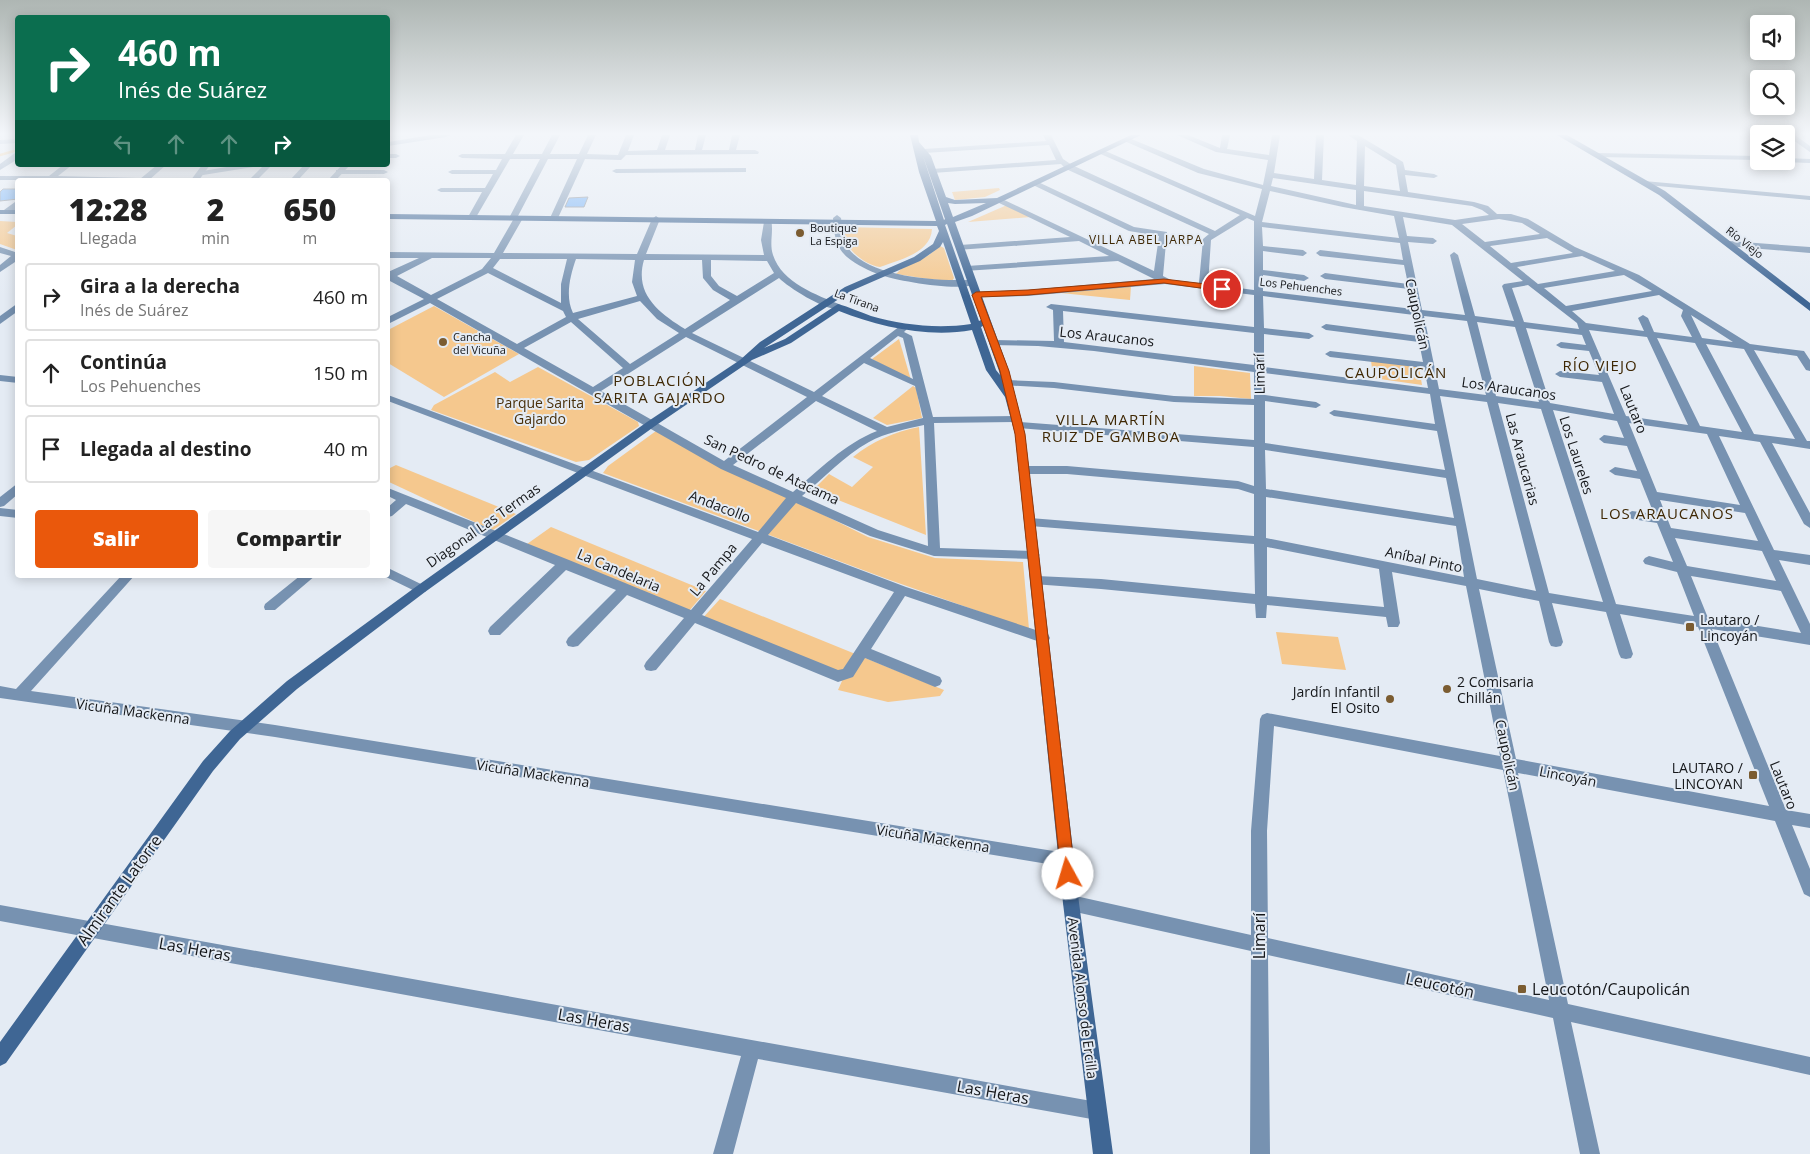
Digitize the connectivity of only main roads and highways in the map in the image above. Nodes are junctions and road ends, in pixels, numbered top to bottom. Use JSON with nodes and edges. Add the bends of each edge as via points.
{"nodes":[{"id":1,"x":929,"y":189,"type":"edge"},
{"id":2,"x":938,"y":189,"type":"edge"},
{"id":3,"x":1024,"y":189,"type":"edge"},
{"id":4,"x":1654,"y":189,"type":"edge"},
{"id":5,"x":942,"y":199,"type":"junction"},
{"id":6,"x":1000,"y":200,"type":"junction"},
{"id":7,"x":390,"y":216,"type":"edge"},
{"id":8,"x":690,"y":219,"type":"junction"},
{"id":9,"x":949,"y":220,"type":"junction"},
{"id":10,"x":837,"y":221,"type":"junction"},
{"id":11,"x":940,"y":225,"type":"junction"},
{"id":12,"x":838,"y":307,"type":"joint"},
{"id":13,"x":1810,"y":308,"type":"edge"},
{"id":14,"x":984,"y":318,"type":"junction"},
{"id":15,"x":976,"y":326,"type":"junction"},
{"id":16,"x":746,"y":360,"type":"junction"},
{"id":17,"x":1010,"y":397,"type":"junction"},
{"id":18,"x":244,"y":727,"type":"joint"},
{"id":19,"x":0,"y":1057,"type":"edge"},
{"id":20,"x":1103,"y":1154,"type":"edge"}],
"edges":[{"from":1,"to":11,"type":"main road","name":"Avenida Alonso de Ercilla"},
{"from":2,"to":5,"type":"main road","name":"Avenida Alonso de Ercilla"},
{"from":3,"to":6,"type":"main road"},
{"from":4,"to":13,"type":"main road","name":"Río Viejo"},
{"from":5,"to":6,"type":"main road","via":[[955,202]]},
{"from":5,"to":9,"type":"main road","name":"Avenida Alonso de Ercilla"},
{"from":6,"to":9,"type":"main road"},
{"from":7,"to":8,"type":"main road"},
{"from":8,"to":10,"type":"main road"},
{"from":8,"to":10,"type":"main road"},
{"from":9,"to":11,"type":"main road"},
{"from":9,"to":14,"type":"main road","name":"Avenida Alonso de Ercilla"},
{"from":10,"to":11,"type":"main road"},
{"from":11,"to":15,"type":"main road","name":"Avenida Alonso de Ercilla"},
{"from":11,"to":16,"type":"main road","name":"Diagonal Las Termas","via":[[937,245],[928,252],[827,302],[763,344]]},
{"from":12,"to":15,"type":"main road","name":"La Tirana","via":[[902,330]]},
{"from":12,"to":16,"type":"main road","name":"Diagonal Las Termas","via":[[780,345]]},
{"from":14,"to":15,"type":"main road"},
{"from":14,"to":17,"type":"main road","name":"Avenida Alonso de Ercilla"},
{"from":15,"to":17,"type":"main road","name":"Avenida Alonso de Ercilla","via":[[991,370]]},
{"from":16,"to":18,"type":"main road","name":"Diagonal Las Termas","via":[[421,588],[292,685]]},
{"from":17,"to":20,"type":"main road","name":"Avenida Alonso de Ercilla","via":[[1018,422],[1024,470],[1066,860]]},
{"from":18,"to":19,"type":"main road","name":"Almirante Latorre","via":[[208,766]]}]}
